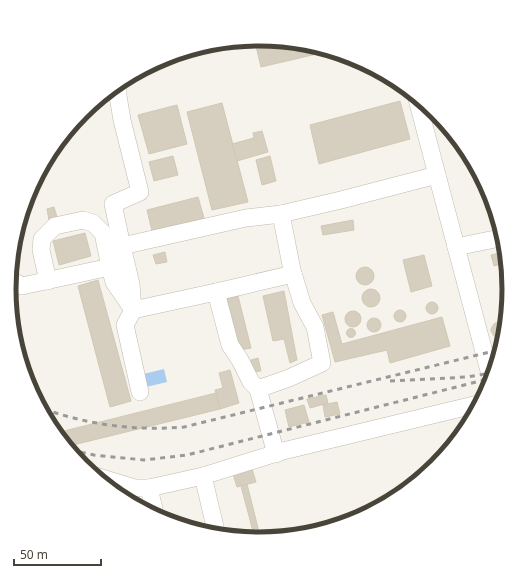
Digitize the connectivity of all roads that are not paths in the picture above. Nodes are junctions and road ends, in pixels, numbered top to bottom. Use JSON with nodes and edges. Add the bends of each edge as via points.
{"nodes":[{"id":1,"x":118,"y":91,"type":"edge"},
{"id":2,"x":418,"y":104,"type":"edge"},
{"id":3,"x":437,"y":175,"type":"junction"},
{"id":4,"x":281,"y":214,"type":"junction"},
{"id":5,"x":497,"y":239,"type":"edge"},
{"id":6,"x":122,"y":246,"type":"junction"},
{"id":7,"x":456,"y":247,"type":"junction"},
{"id":8,"x":110,"y":267,"type":"junction"},
{"id":9,"x":294,"y":274,"type":"junction"},
{"id":10,"x":48,"y":281,"type":"junction"},
{"id":11,"x":16,"y":283,"type":"edge"},
{"id":12,"x":216,"y":292,"type":"junction"},
{"id":13,"x":133,"y":310,"type":"junction"},
{"id":14,"x":489,"y":371,"type":"edge"},
{"id":15,"x":258,"y":389,"type":"junction"},
{"id":16,"x":140,"y":392,"type":"dead end"},
{"id":17,"x":473,"y":405,"type":"edge"},
{"id":18,"x":276,"y":454,"type":"junction"},
{"id":19,"x":203,"y":476,"type":"junction"},
{"id":20,"x":106,"y":479,"type":"edge"},
{"id":21,"x":149,"y":488,"type":"junction"},
{"id":22,"x":153,"y":508,"type":"edge"},
{"id":23,"x":215,"y":529,"type":"edge"}],
"edges":[{"from":1,"to":6,"type":"lane","via":[[122,120],[140,192],[113,204]]},
{"from":2,"to":3,"type":"lane"},
{"from":3,"to":4,"type":"lane"},
{"from":3,"to":7,"type":"lane"},
{"from":4,"to":6,"type":"lane","via":[[246,218]]},
{"from":4,"to":9,"type":"lane"},
{"from":5,"to":7,"type":"lane"},
{"from":6,"to":13,"type":"lane","via":[[131,284]]},
{"from":7,"to":14,"type":"lane"},
{"from":8,"to":10,"type":"lane"},
{"from":8,"to":10,"type":"lane","via":[[103,233],[93,223],[83,220],[55,226],[42,239],[41,250]]},
{"from":8,"to":13,"type":"lane","via":[[114,282]]},
{"from":9,"to":12,"type":"lane"},
{"from":9,"to":15,"type":"lane","via":[[302,303],[315,327],[322,363]]},
{"from":10,"to":11,"type":"lane","via":[[22,286]]},
{"from":12,"to":13,"type":"lane"},
{"from":12,"to":15,"type":"lane","via":[[230,345],[250,382]]},
{"from":13,"to":16,"type":"lane","via":[[125,325]]},
{"from":15,"to":18,"type":"lane"},
{"from":17,"to":18,"type":"lane"},
{"from":18,"to":19,"type":"lane"},
{"from":19,"to":21,"type":"lane"},
{"from":19,"to":23,"type":"lane"},
{"from":20,"to":21,"type":"lane","via":[[135,488]]},
{"from":21,"to":22,"type":"lane"}]}
